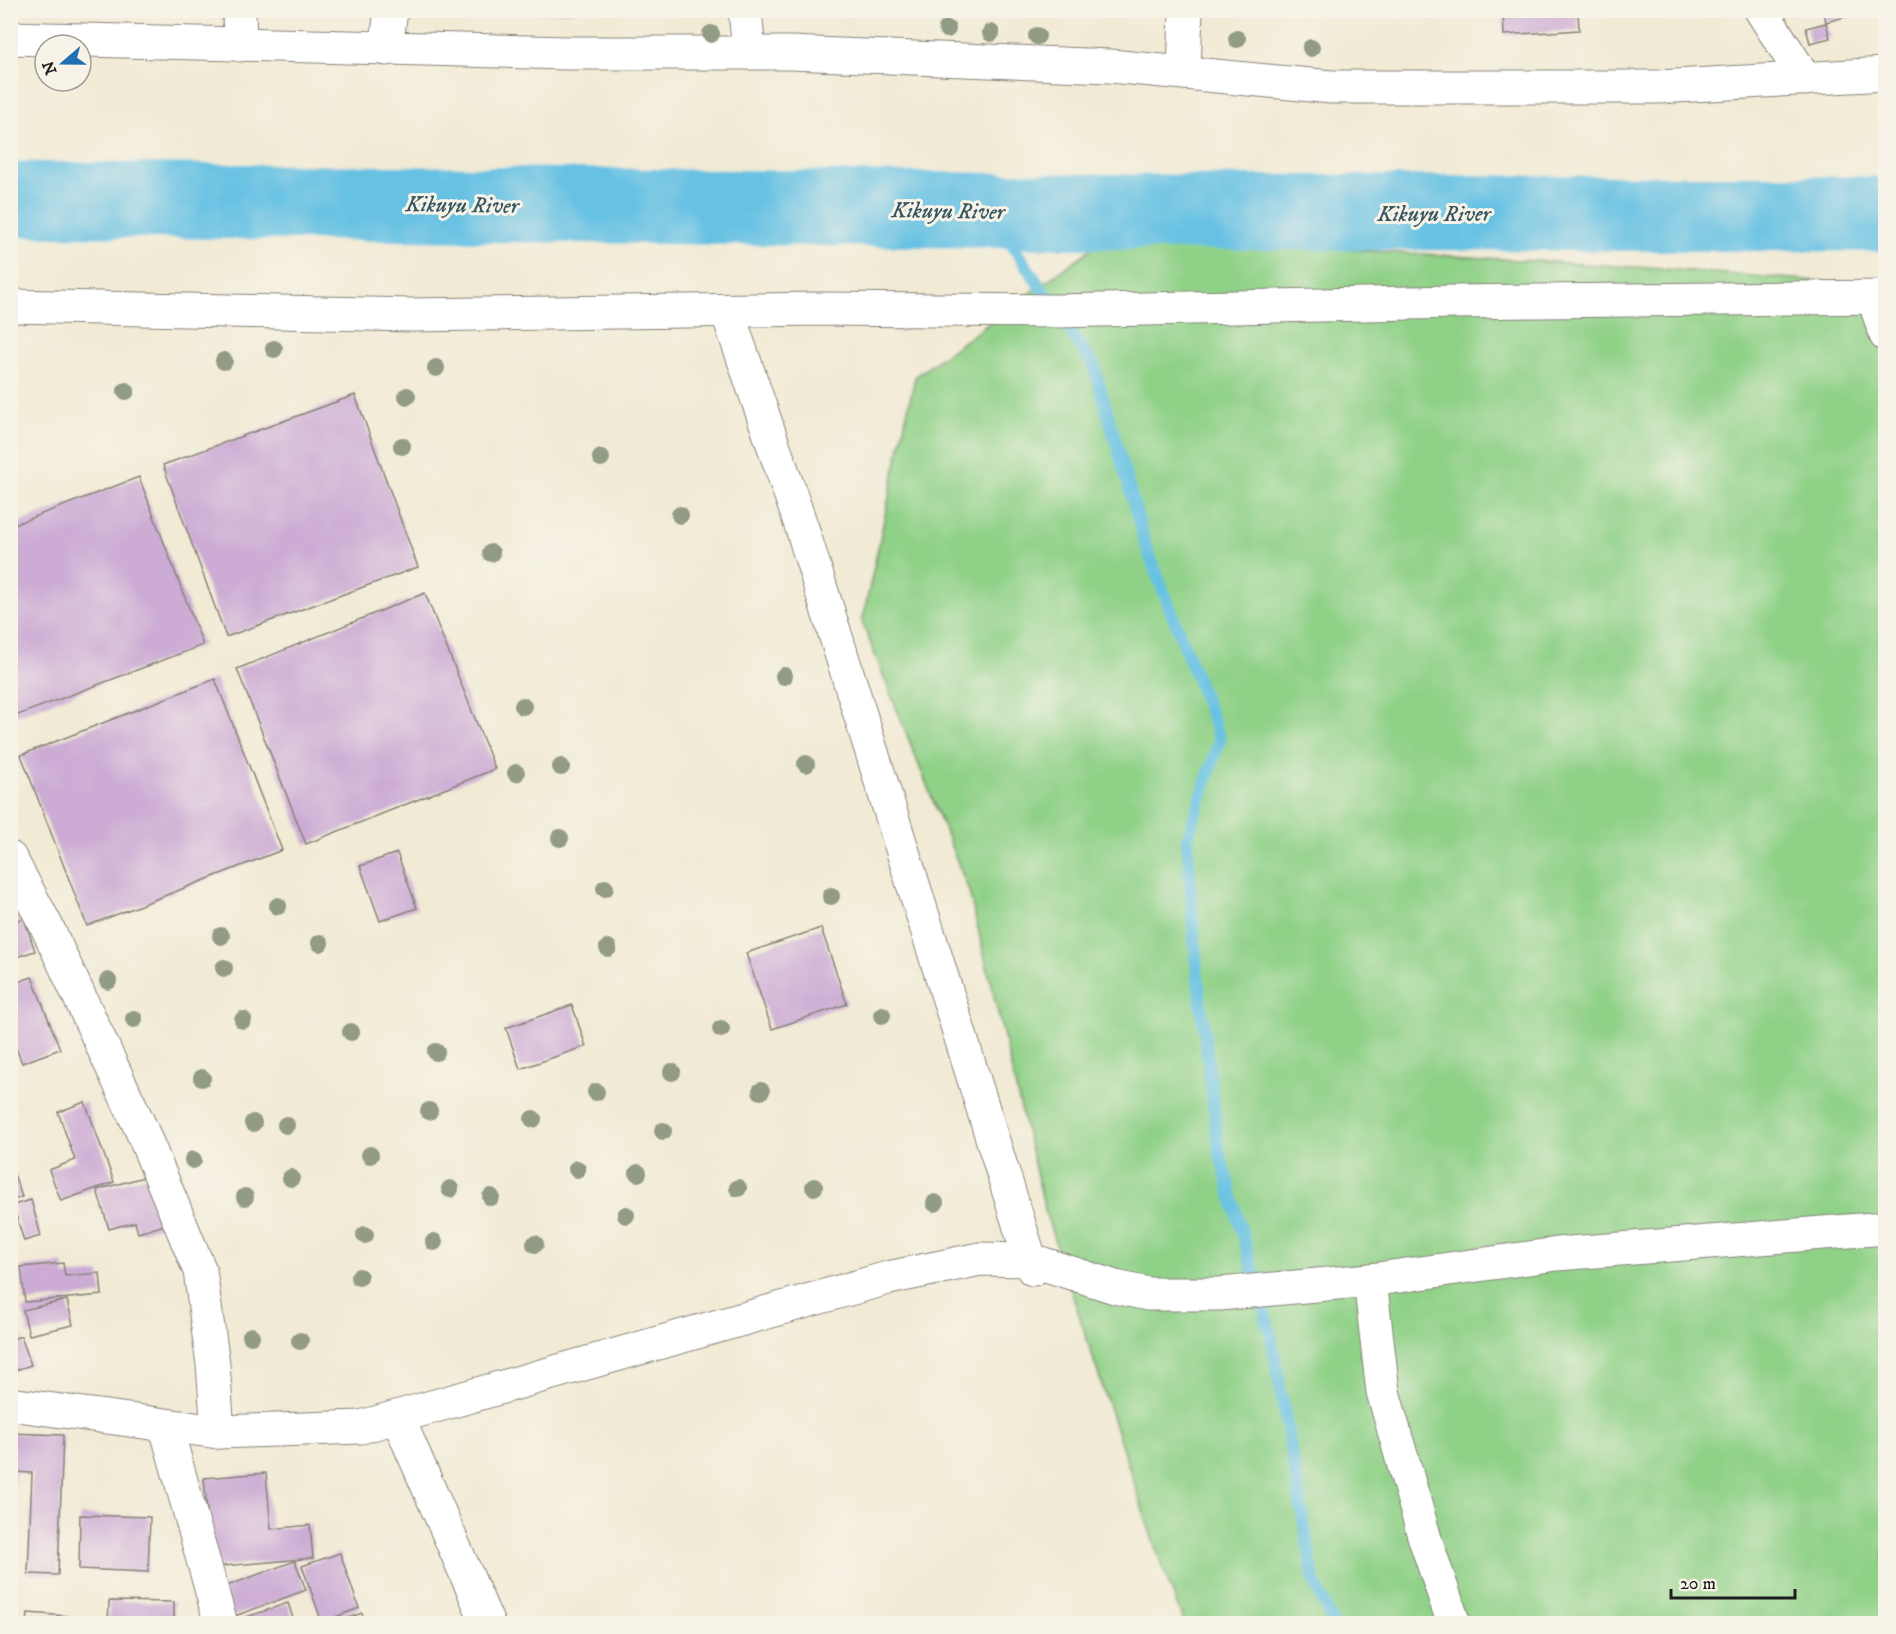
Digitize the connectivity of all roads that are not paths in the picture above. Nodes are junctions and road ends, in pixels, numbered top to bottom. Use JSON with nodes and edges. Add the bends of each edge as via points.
{"nodes":[{"id":1,"x":239,"y":10,"type":"edge"},
{"id":2,"x":391,"y":10,"type":"edge"},
{"id":3,"x":745,"y":10,"type":"edge"},
{"id":4,"x":1186,"y":10,"type":"edge"},
{"id":5,"x":1761,"y":10,"type":"edge"},
{"id":6,"x":10,"y":38,"type":"edge"},
{"id":7,"x":240,"y":45,"type":"junction"},
{"id":8,"x":386,"y":49,"type":"junction"},
{"id":9,"x":749,"y":53,"type":"junction"},
{"id":10,"x":1185,"y":73,"type":"junction"},
{"id":11,"x":1886,"y":74,"type":"edge"},
{"id":12,"x":1805,"y":79,"type":"junction"},
{"id":13,"x":1880,"y":298,"type":"edge"},
{"id":14,"x":10,"y":306,"type":"edge"},
{"id":15,"x":727,"y":311,"type":"junction"},
{"id":16,"x":1886,"y":335,"type":"edge"},
{"id":17,"x":10,"y":858,"type":"edge"},
{"id":18,"x":1886,"y":1228,"type":"edge"},
{"id":19,"x":1032,"y":1264,"type":"junction"},
{"id":20,"x":1370,"y":1280,"type":"junction"},
{"id":21,"x":10,"y":1404,"type":"edge"},
{"id":22,"x":398,"y":1418,"type":"junction"},
{"id":23,"x":166,"y":1427,"type":"junction"},
{"id":24,"x":218,"y":1432,"type":"junction"},
{"id":25,"x":221,"y":1623,"type":"edge"},
{"id":26,"x":488,"y":1623,"type":"edge"},
{"id":27,"x":1454,"y":1623,"type":"edge"}],
"edges":[{"from":1,"to":7,"type":"street"},
{"from":2,"to":8,"type":"street"},
{"from":3,"to":9,"type":"street"},
{"from":4,"to":10,"type":"street"},
{"from":5,"to":12,"type":"street"},
{"from":6,"to":7,"type":"street"},
{"from":7,"to":8,"type":"street"},
{"from":8,"to":9,"type":"street"},
{"from":9,"to":10,"type":"street","via":[[1110,66]]},
{"from":10,"to":12,"type":"street","via":[[1332,87],[1658,87]]},
{"from":11,"to":12,"type":"street"},
{"from":13,"to":15,"type":"street","via":[[1057,311]]},
{"from":13,"to":16,"type":"street"},
{"from":14,"to":15,"type":"street","via":[[410,315]]},
{"from":15,"to":19,"type":"street","via":[[802,528]]},
{"from":17,"to":24,"type":"street","via":[[47,927],[142,1131],[200,1271]]},
{"from":18,"to":20,"type":"street","via":[[1557,1254]]},
{"from":19,"to":20,"type":"street","via":[[1148,1294],[1220,1294]]},
{"from":19,"to":22,"type":"street","via":[[980,1259],[888,1278]]},
{"from":20,"to":27,"type":"street","via":[[1383,1392],[1425,1539]]},
{"from":21,"to":23,"type":"street"},
{"from":22,"to":24,"type":"street","via":[[361,1427]]},
{"from":22,"to":26,"type":"street"},
{"from":23,"to":24,"type":"street"},
{"from":23,"to":25,"type":"street"}]}
